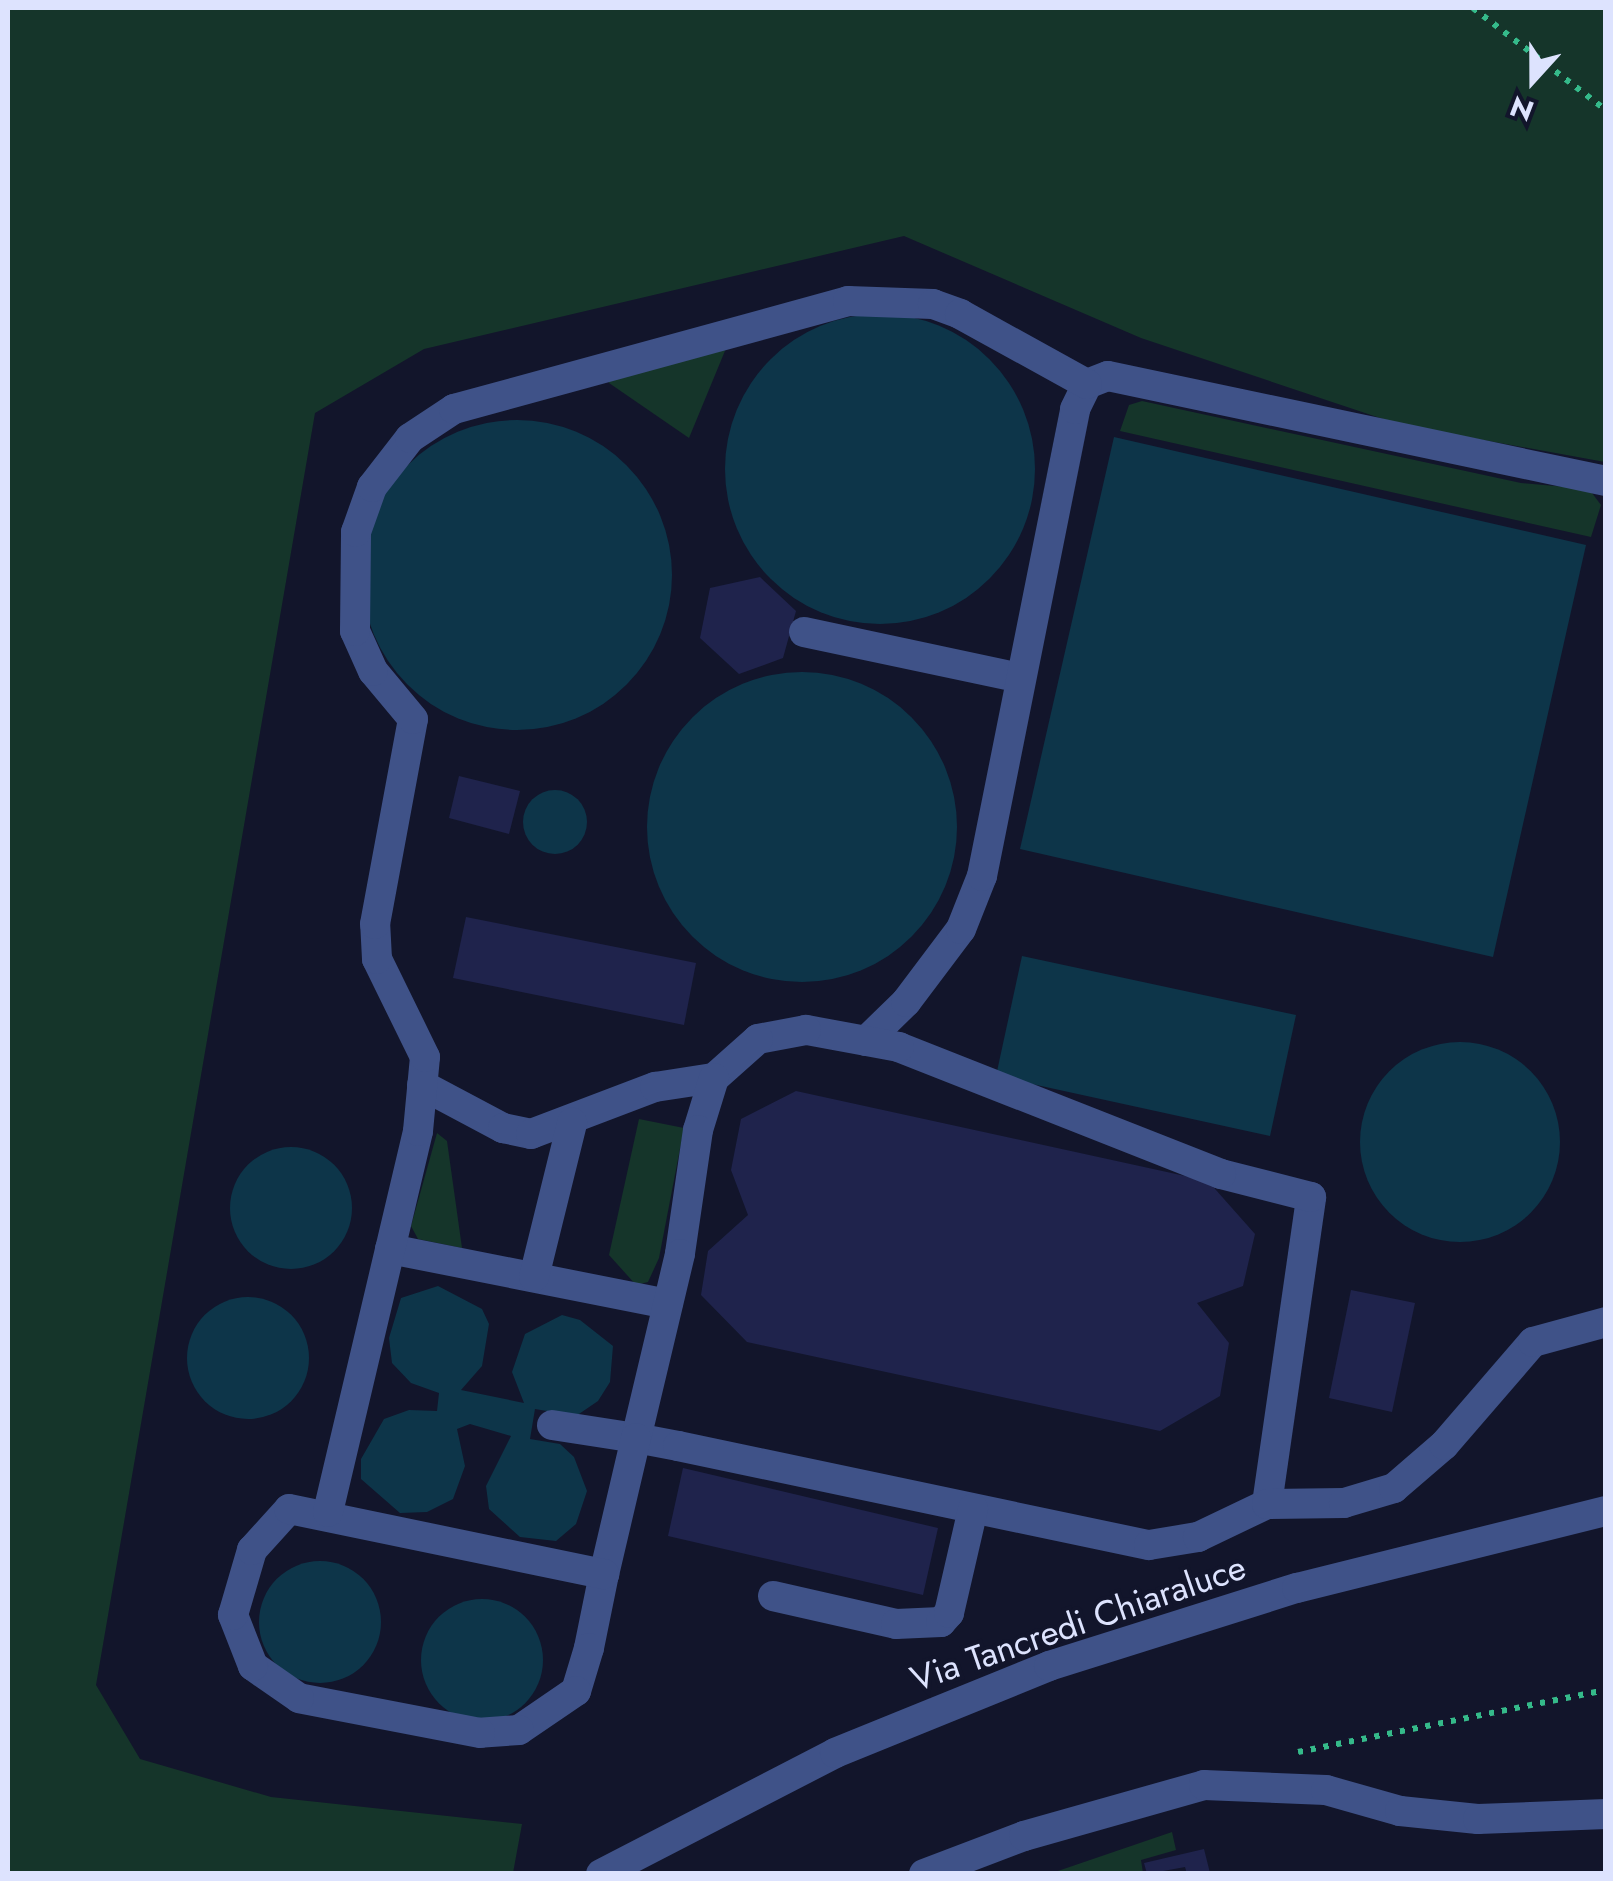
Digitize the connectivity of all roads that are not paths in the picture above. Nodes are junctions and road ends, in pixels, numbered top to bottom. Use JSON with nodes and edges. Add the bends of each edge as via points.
{"nodes":[{"id":1,"x":1087,"y":384,"type":"junction"},
{"id":2,"x":1606,"y":481,"type":"edge"},
{"id":3,"x":804,"y":632,"type":"dead end"},
{"id":4,"x":1020,"y":678,"type":"junction"},
{"id":5,"x":866,"y":1040,"type":"junction"},
{"id":6,"x":714,"y":1078,"type":"junction"},
{"id":7,"x":422,"y":1085,"type":"junction"},
{"id":8,"x":572,"y":1123,"type":"junction"},
{"id":9,"x":390,"y":1248,"type":"junction"},
{"id":10,"x":534,"y":1278,"type":"junction"},
{"id":11,"x":668,"y":1304,"type":"junction"},
{"id":12,"x":1606,"y":1322,"type":"edge"},
{"id":13,"x":552,"y":1425,"type":"dead end"},
{"id":14,"x":636,"y":1438,"type":"junction"},
{"id":15,"x":1266,"y":1504,"type":"junction"},
{"id":16,"x":973,"y":1509,"type":"junction"},
{"id":17,"x":1606,"y":1511,"type":"edge"},
{"id":18,"x":328,"y":1512,"type":"junction"},
{"id":19,"x":604,"y":1574,"type":"junction"},
{"id":20,"x":773,"y":1596,"type":"dead end"},
{"id":21,"x":1606,"y":1814,"type":"edge"},
{"id":22,"x":601,"y":1874,"type":"edge"},
{"id":23,"x":924,"y":1874,"type":"edge"}],
"edges":[{"from":1,"to":2,"type":"street","via":[[1108,376]]},
{"from":1,"to":4,"type":"street","via":[[1075,409]]},
{"from":1,"to":7,"type":"street","via":[[932,304],[848,301],[454,410],[410,438],[372,487],[356,532],[351,583],[355,631],[373,670],[412,720],[375,924],[377,959],[424,1056]]},
{"from":3,"to":4,"type":"street"},
{"from":4,"to":5,"type":"street","via":[[982,876],[961,928],[906,1002]]},
{"from":5,"to":6,"type":"street","via":[[806,1030],[758,1039]]},
{"from":5,"to":15,"type":"street","via":[[900,1047],[1221,1174],[1311,1198]]},
{"from":6,"to":8,"type":"street","via":[[655,1087]]},
{"from":6,"to":11,"type":"street","via":[[698,1130]]},
{"from":7,"to":8,"type":"street","via":[[503,1128],[531,1134]]},
{"from":7,"to":9,"type":"street"},
{"from":8,"to":10,"type":"street"},
{"from":9,"to":10,"type":"street"},
{"from":9,"to":18,"type":"street"},
{"from":10,"to":11,"type":"street"},
{"from":11,"to":14,"type":"street"},
{"from":12,"to":15,"type":"street","via":[[1533,1342],[1444,1445],[1394,1488],[1344,1503]]},
{"from":13,"to":14,"type":"street"},
{"from":14,"to":16,"type":"street"},
{"from":14,"to":19,"type":"street"},
{"from":15,"to":16,"type":"street","via":[[1228,1528],[1149,1545]]},
{"from":16,"to":20,"type":"street","via":[[950,1613],[941,1622],[896,1624]]},
{"from":17,"to":22,"type":"street","name":"Via Tancredi Chiaraluce","via":[[1297,1588],[1049,1666],[835,1753]]},
{"from":18,"to":19,"type":"street"},
{"from":18,"to":19,"type":"street","via":[[289,1509],[275,1518],[239,1577],[232,1615],[253,1666],[299,1698],[480,1734],[519,1730],[576,1692]]},
{"from":21,"to":23,"type":"street","via":[[1478,1819],[1400,1811],[1326,1790],[1204,1785]]}]}
